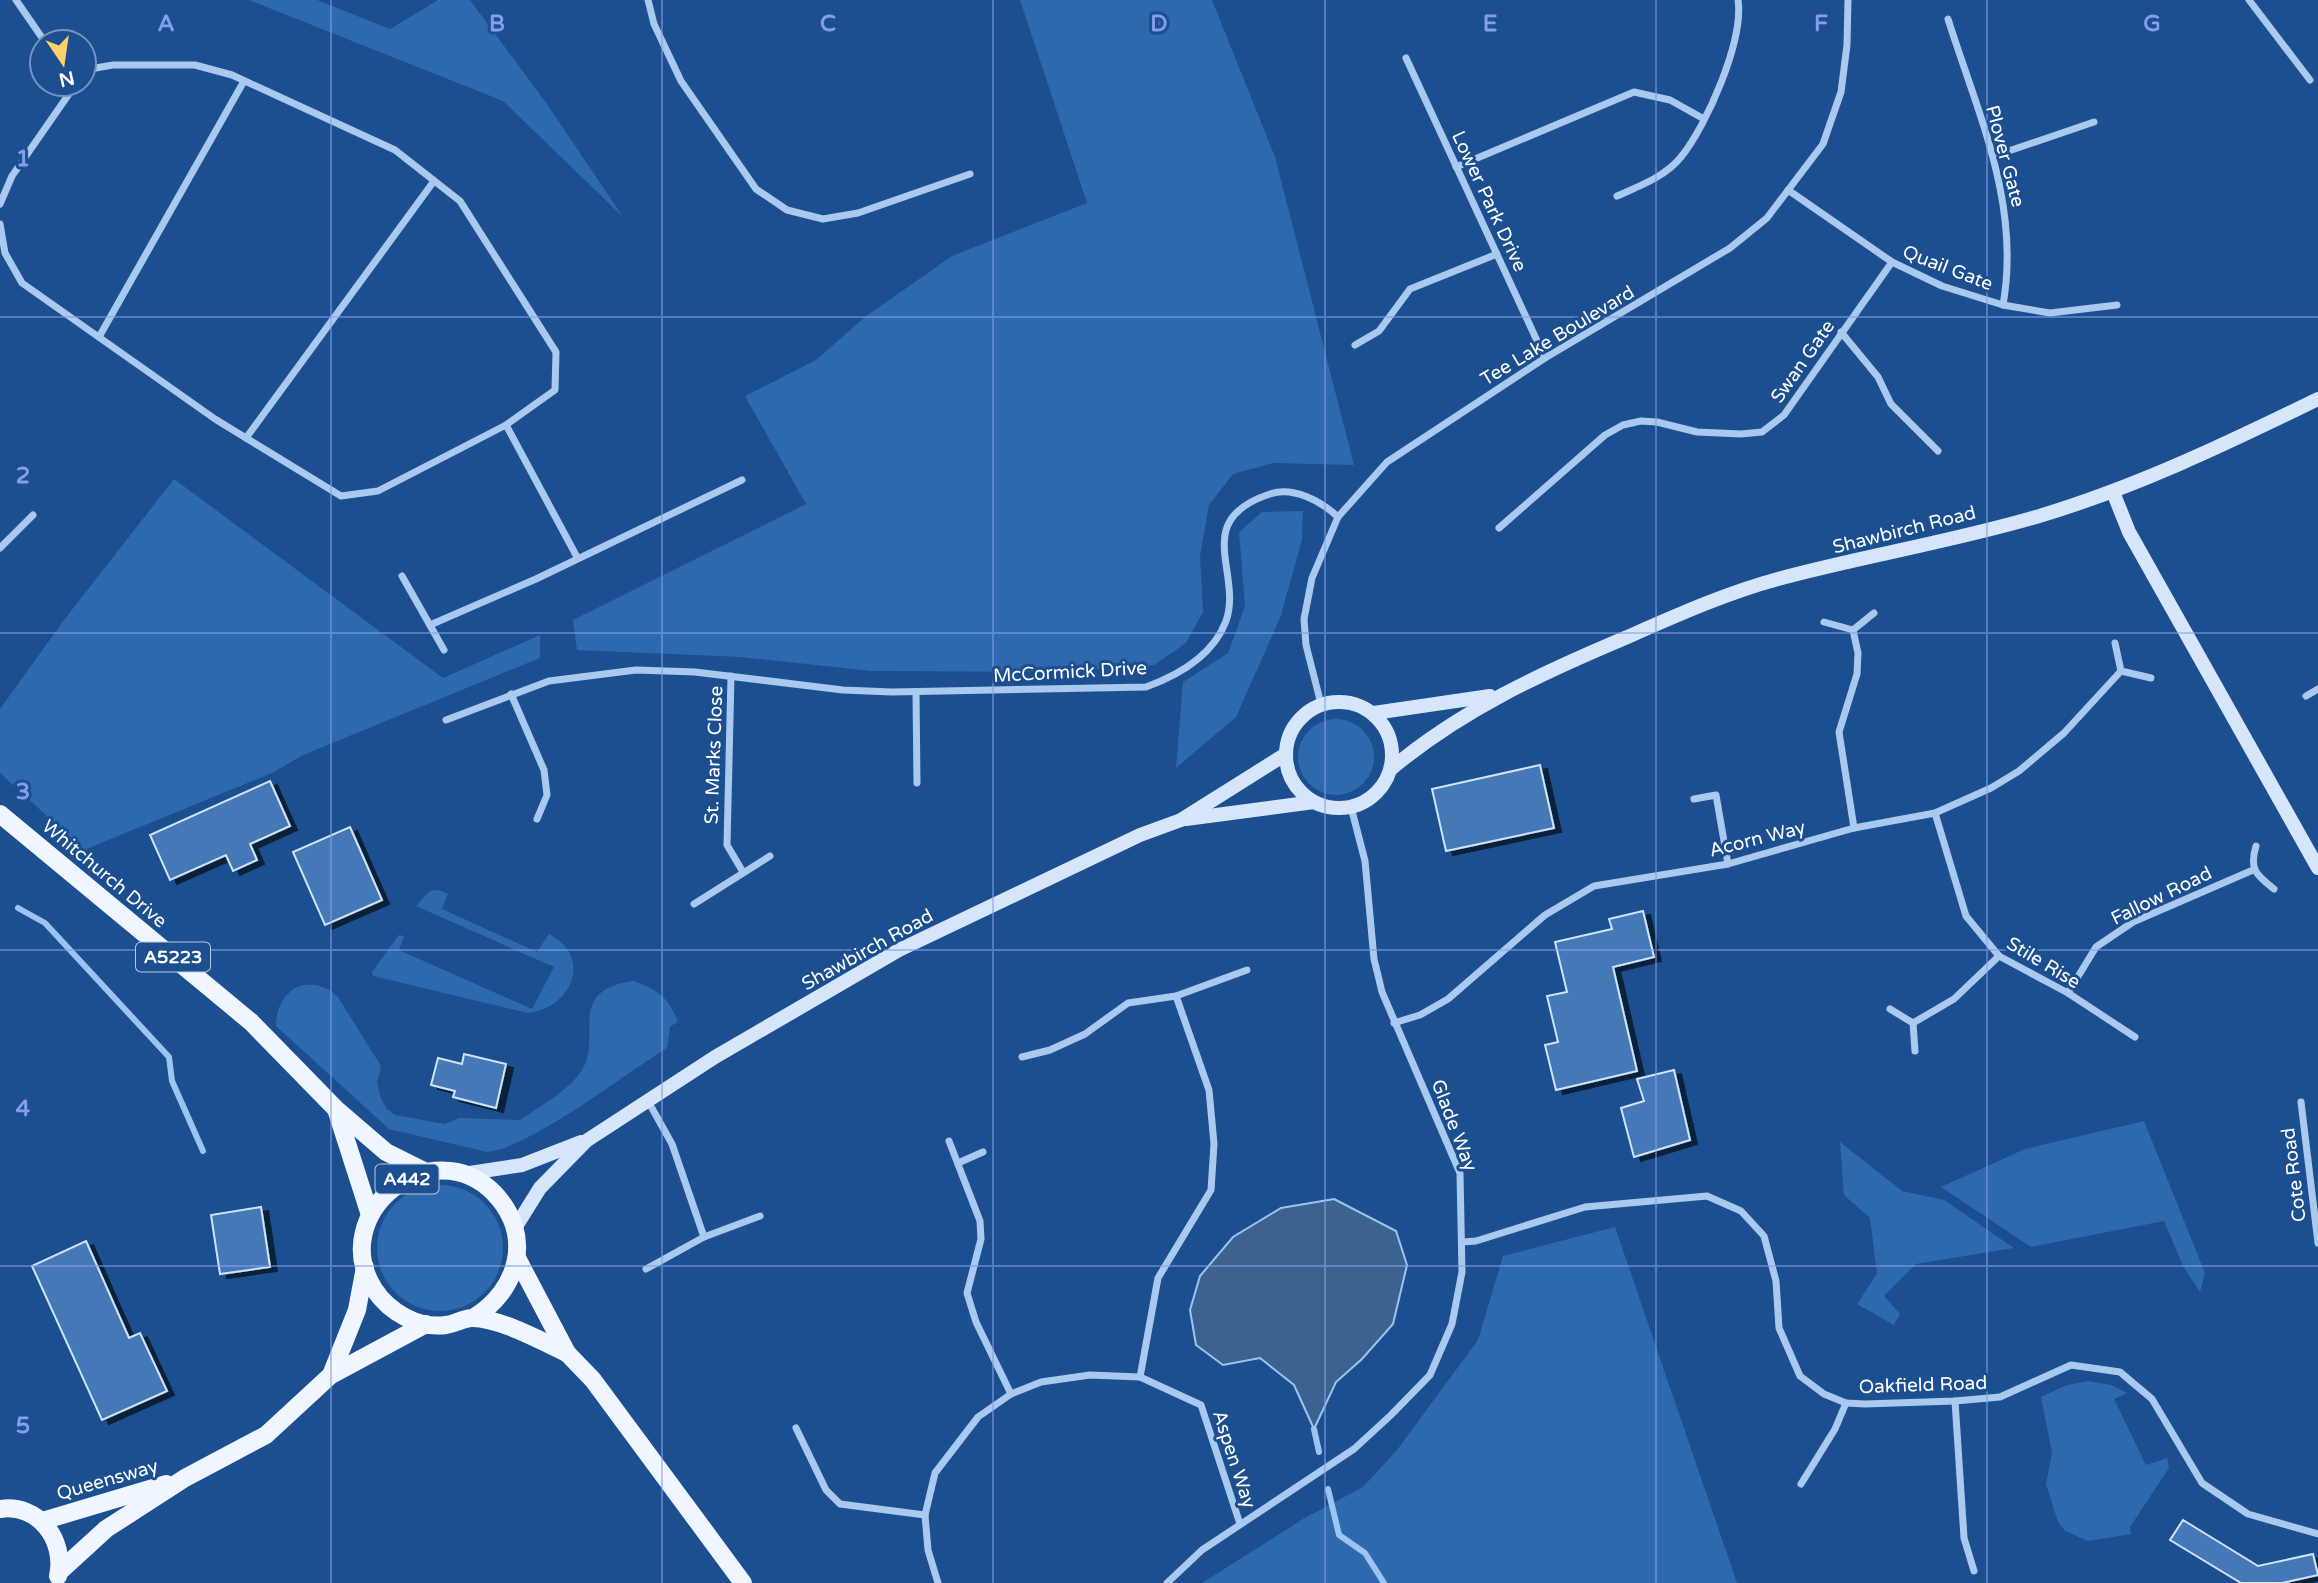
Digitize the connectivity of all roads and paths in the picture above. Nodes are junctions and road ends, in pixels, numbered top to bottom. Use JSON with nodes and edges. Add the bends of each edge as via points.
{"nodes":[{"id":1,"x":16,"y":0,"type":"edge"},
{"id":2,"x":648,"y":0,"type":"edge"},
{"id":3,"x":1738,"y":0,"type":"edge"},
{"id":4,"x":1848,"y":0,"type":"edge"},
{"id":5,"x":2249,"y":0,"type":"edge"},
{"id":6,"x":1948,"y":19,"type":"dead end"},
{"id":7,"x":35,"y":28,"type":"edge"},
{"id":8,"x":1406,"y":58,"type":"dead end"},
{"id":9,"x":98,"y":68,"type":"edge"},
{"id":10,"x":2310,"y":79,"type":"dead end"},
{"id":11,"x":244,"y":81,"type":"junction"},
{"id":12,"x":66,"y":98,"type":"edge"},
{"id":13,"x":1704,"y":119,"type":"junction"},
{"id":14,"x":2094,"y":122,"type":"dead end"},
{"id":15,"x":1994,"y":156,"type":"junction"},
{"id":16,"x":1456,"y":167,"type":"junction"},
{"id":17,"x":970,"y":174,"type":"dead end"},
{"id":18,"x":434,"y":181,"type":"junction"},
{"id":19,"x":1788,"y":190,"type":"junction"},
{"id":20,"x":1617,"y":196,"type":"dead end"},
{"id":21,"x":0,"y":204,"type":"edge"},
{"id":22,"x":0,"y":225,"type":"edge"},
{"id":23,"x":1497,"y":254,"type":"junction"},
{"id":24,"x":1892,"y":262,"type":"junction"},
{"id":25,"x":2003,"y":305,"type":"junction"},
{"id":26,"x":2117,"y":305,"type":"dead end"},
{"id":27,"x":1841,"y":332,"type":"junction"},
{"id":28,"x":99,"y":337,"type":"junction"},
{"id":29,"x":1354,"y":345,"type":"dead end"},
{"id":30,"x":1545,"y":358,"type":"junction"},
{"id":31,"x":2318,"y":399,"type":"edge"},
{"id":32,"x":506,"y":425,"type":"junction"},
{"id":33,"x":246,"y":438,"type":"junction"},
{"id":34,"x":1938,"y":451,"type":"dead end"},
{"id":35,"x":742,"y":480,"type":"dead end"},
{"id":36,"x":2113,"y":492,"type":"junction"},
{"id":37,"x":33,"y":515,"type":"dead end"},
{"id":38,"x":1338,"y":516,"type":"junction"},
{"id":39,"x":1499,"y":528,"type":"dead end"},
{"id":40,"x":0,"y":548,"type":"edge"},
{"id":41,"x":577,"y":557,"type":"junction"},
{"id":42,"x":402,"y":576,"type":"dead end"},
{"id":43,"x":1874,"y":613,"type":"dead end"},
{"id":44,"x":1824,"y":622,"type":"dead end"},
{"id":45,"x":430,"y":625,"type":"junction"},
{"id":46,"x":1853,"y":630,"type":"junction"},
{"id":47,"x":2115,"y":643,"type":"dead end"},
{"id":48,"x":444,"y":650,"type":"dead end"},
{"id":49,"x":2121,"y":671,"type":"junction"},
{"id":50,"x":731,"y":676,"type":"junction"},
{"id":51,"x":2151,"y":678,"type":"dead end"},
{"id":52,"x":2318,"y":689,"type":"edge"},
{"id":53,"x":916,"y":692,"type":"junction"},
{"id":54,"x":510,"y":694,"type":"junction"},
{"id":55,"x":1498,"y":695,"type":"junction"},
{"id":56,"x":2306,"y":696,"type":"dead end"},
{"id":57,"x":1321,"y":704,"type":"junction"},
{"id":58,"x":1374,"y":713,"type":"junction"},
{"id":59,"x":446,"y":720,"type":"dead end"},
{"id":60,"x":1286,"y":754,"type":"junction"},
{"id":61,"x":1391,"y":769,"type":"junction"},
{"id":62,"x":917,"y":783,"type":"dead end"},
{"id":63,"x":1694,"y":799,"type":"dead end"},
{"id":64,"x":1314,"y":802,"type":"junction"},
{"id":65,"x":1351,"y":807,"type":"junction"},
{"id":66,"x":1935,"y":813,"type":"junction"},
{"id":67,"x":0,"y":814,"type":"edge"},
{"id":68,"x":537,"y":819,"type":"dead end"},
{"id":69,"x":1181,"y":820,"type":"junction"},
{"id":70,"x":1854,"y":828,"type":"junction"},
{"id":71,"x":2256,"y":846,"type":"dead end"},
{"id":72,"x":770,"y":856,"type":"dead end"},
{"id":73,"x":1728,"y":864,"type":"junction"},
{"id":74,"x":2318,"y":868,"type":"edge"},
{"id":75,"x":2253,"y":870,"type":"junction"},
{"id":76,"x":743,"y":872,"type":"junction"},
{"id":77,"x":2274,"y":889,"type":"dead end"},
{"id":78,"x":694,"y":904,"type":"dead end"},
{"id":79,"x":1999,"y":956,"type":"junction"},
{"id":80,"x":1247,"y":970,"type":"dead end"},
{"id":81,"x":2068,"y":993,"type":"junction"},
{"id":82,"x":1176,"y":996,"type":"junction"},
{"id":83,"x":1890,"y":1009,"type":"dead end"},
{"id":84,"x":1394,"y":1023,"type":"junction"},
{"id":85,"x":1913,"y":1023,"type":"junction"},
{"id":86,"x":2135,"y":1037,"type":"dead end"},
{"id":87,"x":1915,"y":1051,"type":"dead end"},
{"id":88,"x":1022,"y":1057,"type":"dead end"},
{"id":89,"x":648,"y":1100,"type":"junction"},
{"id":90,"x":2301,"y":1102,"type":"dead end"},
{"id":91,"x":336,"y":1109,"type":"junction"},
{"id":92,"x":586,"y":1141,"type":"junction"},
{"id":93,"x":949,"y":1141,"type":"dead end"},
{"id":94,"x":983,"y":1152,"type":"dead end"},
{"id":95,"x":957,"y":1163,"type":"junction"},
{"id":96,"x":426,"y":1172,"type":"junction"},
{"id":97,"x":463,"y":1174,"type":"junction"},
{"id":98,"x":370,"y":1215,"type":"junction"},
{"id":99,"x":760,"y":1216,"type":"dead end"},
{"id":100,"x":515,"y":1228,"type":"junction"},
{"id":101,"x":705,"y":1237,"type":"junction"},
{"id":102,"x":1463,"y":1242,"type":"junction"},
{"id":103,"x":2318,"y":1243,"type":"edge"},
{"id":104,"x":517,"y":1258,"type":"junction"},
{"id":105,"x":365,"y":1267,"type":"junction"},
{"id":106,"x":646,"y":1269,"type":"dead end"},
{"id":107,"x":473,"y":1318,"type":"junction"},
{"id":108,"x":426,"y":1324,"type":"junction"},
{"id":109,"x":566,"y":1353,"type":"junction"},
{"id":110,"x":331,"y":1375,"type":"junction"},
{"id":111,"x":1140,"y":1377,"type":"junction"},
{"id":112,"x":1011,"y":1394,"type":"junction"},
{"id":113,"x":1955,"y":1401,"type":"junction"},
{"id":114,"x":1846,"y":1403,"type":"junction"},
{"id":115,"x":796,"y":1428,"type":"dead end"},
{"id":116,"x":185,"y":1478,"type":"junction"},
{"id":117,"x":1801,"y":1484,"type":"dead end"},
{"id":118,"x":2,"y":1506,"type":"edge"},
{"id":119,"x":925,"y":1515,"type":"junction"},
{"id":120,"x":42,"y":1521,"type":"junction"},
{"id":121,"x":1240,"y":1524,"type":"junction"},
{"id":122,"x":2318,"y":1534,"type":"edge"},
{"id":123,"x":1974,"y":1571,"type":"dead end"},
{"id":124,"x":57,"y":1578,"type":"edge"},
{"id":125,"x":743,"y":1583,"type":"edge"},
{"id":126,"x":938,"y":1583,"type":"edge"},
{"id":127,"x":1167,"y":1583,"type":"edge"}],
"edges":[{"from":1,"to":7,"type":"street"},
{"from":2,"to":17,"type":"street","via":[[681,81],[756,189],[787,211],[823,219],[858,213]]},
{"from":3,"to":13,"type":"street","via":[[1735,40]]},
{"from":4,"to":19,"type":"street","name":"Tee Lake Boulevard","via":[[1841,92],[1822,144]]},
{"from":5,"to":10,"type":"street"},
{"from":6,"to":15,"type":"street","name":"Plover Gate"},
{"from":8,"to":16,"type":"street","name":"Lower Park Drive"},
{"from":9,"to":11,"type":"street","via":[[194,65]]},
{"from":11,"to":18,"type":"street","via":[[395,150]]},
{"from":11,"to":28,"type":"street"},
{"from":12,"to":21,"type":"street","via":[[12,176]]},
{"from":13,"to":16,"type":"street","via":[[1670,100],[1634,92]]},
{"from":13,"to":20,"type":"street","via":[[1681,157],[1664,173]]},
{"from":14,"to":15,"type":"street"},
{"from":15,"to":25,"type":"street","name":"Plover Gate","via":[[2010,242]]},
{"from":16,"to":23,"type":"street","name":"Lower Park Drive"},
{"from":18,"to":32,"type":"street","via":[[460,201],[556,352],[555,390]]},
{"from":18,"to":33,"type":"street"},
{"from":19,"to":24,"type":"street","name":"Quail Gate"},
{"from":19,"to":30,"type":"street","name":"Tee Lake Boulevard","via":[[1767,218],[1730,248]]},
{"from":22,"to":28,"type":"street","via":[[5,253],[22,283]]},
{"from":23,"to":29,"type":"street","via":[[1410,289],[1379,331]]},
{"from":23,"to":30,"type":"street","name":"Lower Park Drive"},
{"from":24,"to":25,"type":"street","name":"Quail Gate","via":[[1942,286]]},
{"from":24,"to":27,"type":"street","name":"Swan Gate"},
{"from":25,"to":26,"type":"street","name":"Quail Gate","via":[[2050,313]]},
{"from":27,"to":34,"type":"street","via":[[1878,377],[1891,404]]},
{"from":27,"to":39,"type":"street","name":"Swan Gate","via":[[1784,415],[1762,432],[1697,432],[1657,422],[1623,425],[1605,435]]},
{"from":28,"to":33,"type":"street"},
{"from":30,"to":38,"type":"street","name":"Tee Lake Boulevard","via":[[1387,461]]},
{"from":31,"to":36,"type":"main road","name":"Shawbirch Road"},
{"from":32,"to":33,"type":"street","via":[[378,491],[341,496]]},
{"from":32,"to":41,"type":"street"},
{"from":35,"to":41,"type":"street"},
{"from":36,"to":55,"type":"main road","name":"Shawbirch Road","via":[[2033,518],[1733,593]]},
{"from":36,"to":74,"type":"main road","via":[[2129,532]]},
{"from":37,"to":40,"type":"street"},
{"from":38,"to":53,"type":"street","name":"McCormick Drive","via":[[1312,497],[1276,492],[1252,499],[1235,515],[1224,536],[1227,619],[1204,653],[1171,678],[1146,687]]},
{"from":38,"to":57,"type":"street","name":"Tee Lake Boulevard","via":[[1312,578],[1304,619]]},
{"from":41,"to":45,"type":"street"},
{"from":42,"to":45,"type":"street"},
{"from":43,"to":46,"type":"street"},
{"from":44,"to":46,"type":"street"},
{"from":45,"to":48,"type":"street"},
{"from":46,"to":70,"type":"street","via":[[1857,674],[1839,732]]},
{"from":47,"to":49,"type":"street"},
{"from":49,"to":51,"type":"street"},
{"from":49,"to":66,"type":"street","name":"Acorn Way","via":[[2064,733],[2018,771]]},
{"from":50,"to":53,"type":"street","name":"McCormick Drive","via":[[843,690]]},
{"from":50,"to":54,"type":"street","name":"McCormick Drive","via":[[636,670],[549,681]]},
{"from":50,"to":76,"type":"street","name":"St. Marks Close","via":[[727,845]]},
{"from":52,"to":56,"type":"street"},
{"from":53,"to":62,"type":"street"},
{"from":54,"to":59,"type":"street","name":"McCormick Drive"},
{"from":54,"to":68,"type":"street","via":[[544,770],[547,795]]},
{"from":55,"to":58,"type":"main road","name":"Shawbirch Road"},
{"from":55,"to":61,"type":"main road","name":"Shawbirch Road","via":[[1427,738]]},
{"from":57,"to":58,"type":"main road","via":[[1358,704]]},
{"from":57,"to":60,"type":"main road","via":[[1300,718],[1287,741]]},
{"from":58,"to":61,"type":"main road","via":[[1391,738]]},
{"from":60,"to":64,"type":"main road","via":[[1293,782]]},
{"from":60,"to":69,"type":"main road","name":"Shawbirch Road"},
{"from":61,"to":65,"type":"main road","via":[[1376,794]]},
{"from":63,"to":73,"type":"street","via":[[1716,795]]},
{"from":64,"to":65,"type":"main road"},
{"from":64,"to":69,"type":"main road","name":"Shawbirch Road"},
{"from":65,"to":84,"type":"street","name":"Glade Way","via":[[1365,861],[1374,959]]},
{"from":66,"to":70,"type":"street","name":"Acorn Way"},
{"from":66,"to":79,"type":"street","name":"Stile Rise","via":[[1966,916]]},
{"from":67,"to":91,"type":"main road","name":"Whitchurch Drive","number":"A5223","via":[[251,1022]]},
{"from":69,"to":89,"type":"main road","name":"Shawbirch Road","via":[[1140,835],[899,950]]},
{"from":70,"to":73,"type":"street","name":"Acorn Way"},
{"from":71,"to":75,"type":"street"},
{"from":72,"to":76,"type":"street"},
{"from":73,"to":84,"type":"street","name":"Acorn Way","via":[[1594,886],[1545,915],[1448,999]]},
{"from":75,"to":77,"type":"street"},
{"from":75,"to":81,"type":"street","name":"Fallow Road","via":[[2133,922],[2096,947]]},
{"from":76,"to":78,"type":"street"},
{"from":79,"to":81,"type":"street","name":"Stile Rise"},
{"from":79,"to":85,"type":"street","via":[[1954,999]]},
{"from":80,"to":82,"type":"street"},
{"from":81,"to":86,"type":"street","name":"Stile Rise"},
{"from":82,"to":88,"type":"street","via":[[1128,1003],[1085,1034]]},
{"from":82,"to":111,"type":"street","via":[[1209,1090],[1214,1144],[1211,1190],[1158,1278]]},
{"from":83,"to":85,"type":"street"},
{"from":84,"to":102,"type":"street","name":"Glade Way","via":[[1460,1173]]},
{"from":85,"to":87,"type":"street"},
{"from":89,"to":92,"type":"main road","name":"Shawbirch Road"},
{"from":89,"to":101,"type":"street","via":[[672,1144]]},
{"from":90,"to":103,"type":"street","name":"Cote Road"},
{"from":91,"to":96,"type":"main road","name":"Whitchurch Drive","number":"A5223","via":[[386,1152]]},
{"from":91,"to":98,"type":"main road","name":"Whitchurch Drive","number":"A5223"},
{"from":92,"to":97,"type":"main road","name":"Shawbirch Road","via":[[522,1165]]},
{"from":92,"to":100,"type":"main road","name":"Shawbirch Road","via":[[540,1188]]},
{"from":93,"to":95,"type":"street"},
{"from":94,"to":95,"type":"street"},
{"from":95,"to":112,"type":"street","via":[[980,1221],[981,1239],[967,1293]]},
{"from":96,"to":97,"type":"main road","number":"A442"},
{"from":96,"to":98,"type":"main road","number":"A442","via":[[402,1180]]},
{"from":97,"to":100,"type":"main road","number":"A442","via":[[487,1186],[502,1202]]},
{"from":98,"to":105,"type":"main road","number":"A442","via":[[363,1241]]},
{"from":99,"to":101,"type":"street"},
{"from":100,"to":104,"type":"main road","number":"A442"},
{"from":101,"to":106,"type":"street"},
{"from":102,"to":114,"type":"street","name":"Oakfield Road","via":[[1585,1208],[1707,1196],[1741,1211],[1763,1236],[1776,1281],[1779,1328],[1800,1376]]},
{"from":102,"to":121,"type":"street","name":"Glade Way","via":[[1452,1324],[1430,1375],[1354,1449]]},
{"from":104,"to":107,"type":"main road","number":"A442","via":[[502,1295]]},
{"from":104,"to":109,"type":"main road","number":"A442"},
{"from":105,"to":108,"type":"main road","number":"A442","via":[[373,1288],[387,1305]]},
{"from":105,"to":110,"type":"main road","number":"A442","via":[[357,1310]]},
{"from":107,"to":108,"type":"main road","number":"A442"},
{"from":107,"to":109,"type":"main road","number":"A442","via":[[516,1329]]},
{"from":108,"to":110,"type":"main road","number":"A442"},
{"from":109,"to":125,"type":"main road","number":"A442","via":[[593,1380]]},
{"from":110,"to":116,"type":"main road","name":"Queensway","number":"A442","via":[[266,1435]]},
{"from":111,"to":112,"type":"street","name":"Aspen Way","via":[[1090,1375],[1041,1382]]},
{"from":111,"to":121,"type":"street","name":"Aspen Way","via":[[1201,1405]]},
{"from":112,"to":119,"type":"street","name":"Aspen Way","via":[[978,1417],[935,1473]]},
{"from":113,"to":114,"type":"street","name":"Oakfield Road"},
{"from":113,"to":122,"type":"street","name":"Oakfield Road","via":[[2000,1397],[2071,1365],[2120,1372],[2152,1399],[2202,1482],[2248,1514]]},
{"from":113,"to":123,"type":"street","via":[[1964,1538]]},
{"from":114,"to":117,"type":"street"},
{"from":115,"to":119,"type":"street","via":[[826,1490],[840,1504]]},
{"from":116,"to":120,"type":"main road","name":"Queensway","number":"A442"},
{"from":116,"to":124,"type":"main road","name":"Queensway","number":"A442","via":[[106,1529]]},
{"from":118,"to":120,"type":"main road","name":"Queensway","via":[[20,1509]]},
{"from":119,"to":126,"type":"street","name":"Aspen Way","via":[[928,1550]]},
{"from":120,"to":124,"type":"main road","name":"Queensway","number":"A442","via":[[57,1544]]},
{"from":121,"to":127,"type":"street","name":"Glade Way","via":[[1202,1550]]}]}
